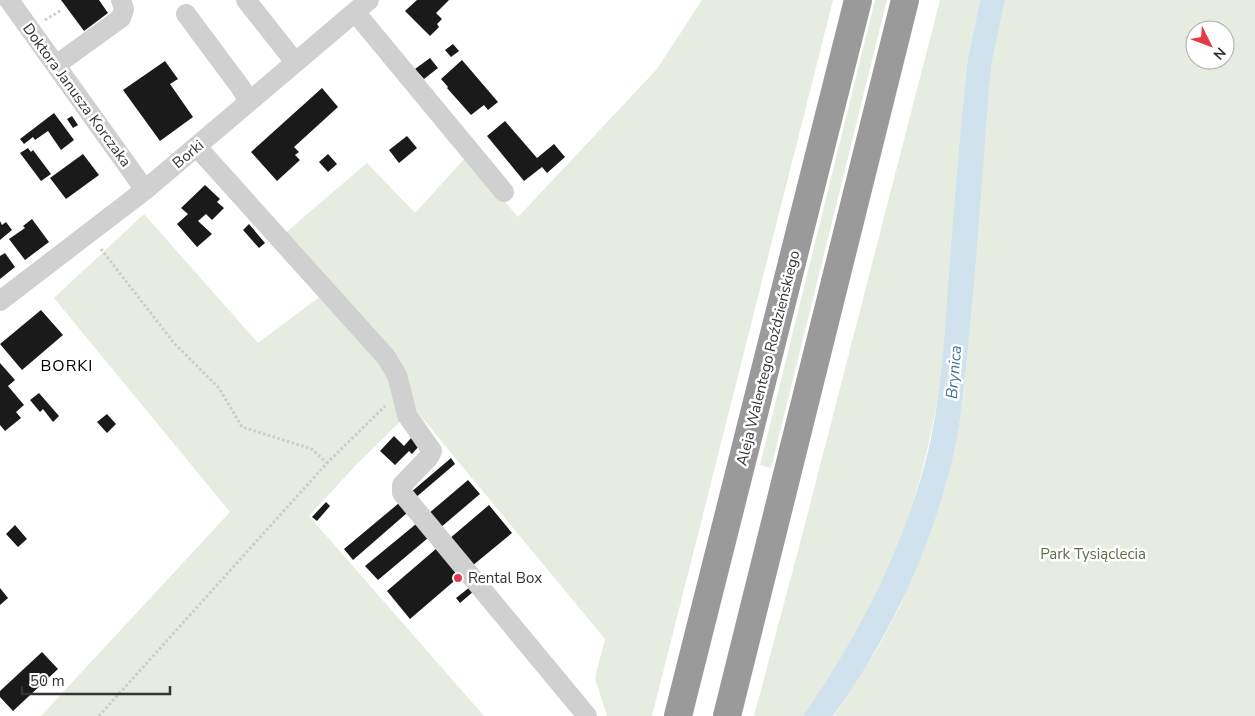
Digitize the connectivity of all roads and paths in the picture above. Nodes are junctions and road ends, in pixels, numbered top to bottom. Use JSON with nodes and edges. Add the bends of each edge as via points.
{"nodes":[{"id":1,"x":9,"y":0,"type":"edge"},
{"id":2,"x":121,"y":0,"type":"edge"},
{"id":3,"x":246,"y":0,"type":"edge"},
{"id":4,"x":858,"y":0,"type":"edge"},
{"id":5,"x":905,"y":0,"type":"edge"},
{"id":6,"x":362,"y":6,"type":"edge"},
{"id":7,"x":60,"y":11,"type":"dead end"},
{"id":8,"x":186,"y":14,"type":"dead end"},
{"id":9,"x":41,"y":23,"type":"dead end"},
{"id":10,"x":295,"y":62,"type":"junction"},
{"id":11,"x":56,"y":65,"type":"junction"},
{"id":12,"x":249,"y":102,"type":"junction"},
{"id":13,"x":197,"y":147,"type":"junction"},
{"id":14,"x":145,"y":190,"type":"junction"},
{"id":15,"x":504,"y":192,"type":"dead end"},
{"id":16,"x":90,"y":233,"type":"junction"},
{"id":17,"x":0,"y":301,"type":"edge"},
{"id":18,"x":402,"y":394,"type":"junction"},
{"id":19,"x":327,"y":463,"type":"junction"},
{"id":20,"x":99,"y":716,"type":"edge"},
{"id":21,"x":588,"y":716,"type":"edge"},
{"id":22,"x":678,"y":716,"type":"edge"},
{"id":23,"x":728,"y":716,"type":"edge"}],
"edges":[{"from":1,"to":11,"type":"street","name":"Doktora Janusza Korczaka"},
{"from":2,"to":11,"type":"street","via":[[124,10],[121,18]]},
{"from":3,"to":10,"type":"street"},
{"from":4,"to":22,"type":"highway","name":"Aleja Walentego Roździeńskiego"},
{"from":5,"to":23,"type":"highway"},
{"from":6,"to":10,"type":"street","name":"Borki"},
{"from":6,"to":15,"type":"street"},
{"from":7,"to":9,"type":"path"},
{"from":8,"to":12,"type":"street"},
{"from":10,"to":12,"type":"street","name":"Borki"},
{"from":11,"to":14,"type":"street","name":"Doktora Janusza Korczaka"},
{"from":12,"to":13,"type":"street","name":"Borki"},
{"from":13,"to":14,"type":"street","name":"Borki"},
{"from":13,"to":18,"type":"street","via":[[386,357],[397,375]]},
{"from":14,"to":16,"type":"street","name":"Borki"},
{"from":16,"to":17,"type":"street","name":"Borki"},
{"from":16,"to":19,"type":"path","via":[[174,343],[219,388],[242,427],[312,449]]},
{"from":18,"to":19,"type":"path","via":[[396,396]]},
{"from":18,"to":21,"type":"street","via":[[407,415],[432,450],[402,486],[402,493]]},
{"from":19,"to":20,"type":"path"}]}
